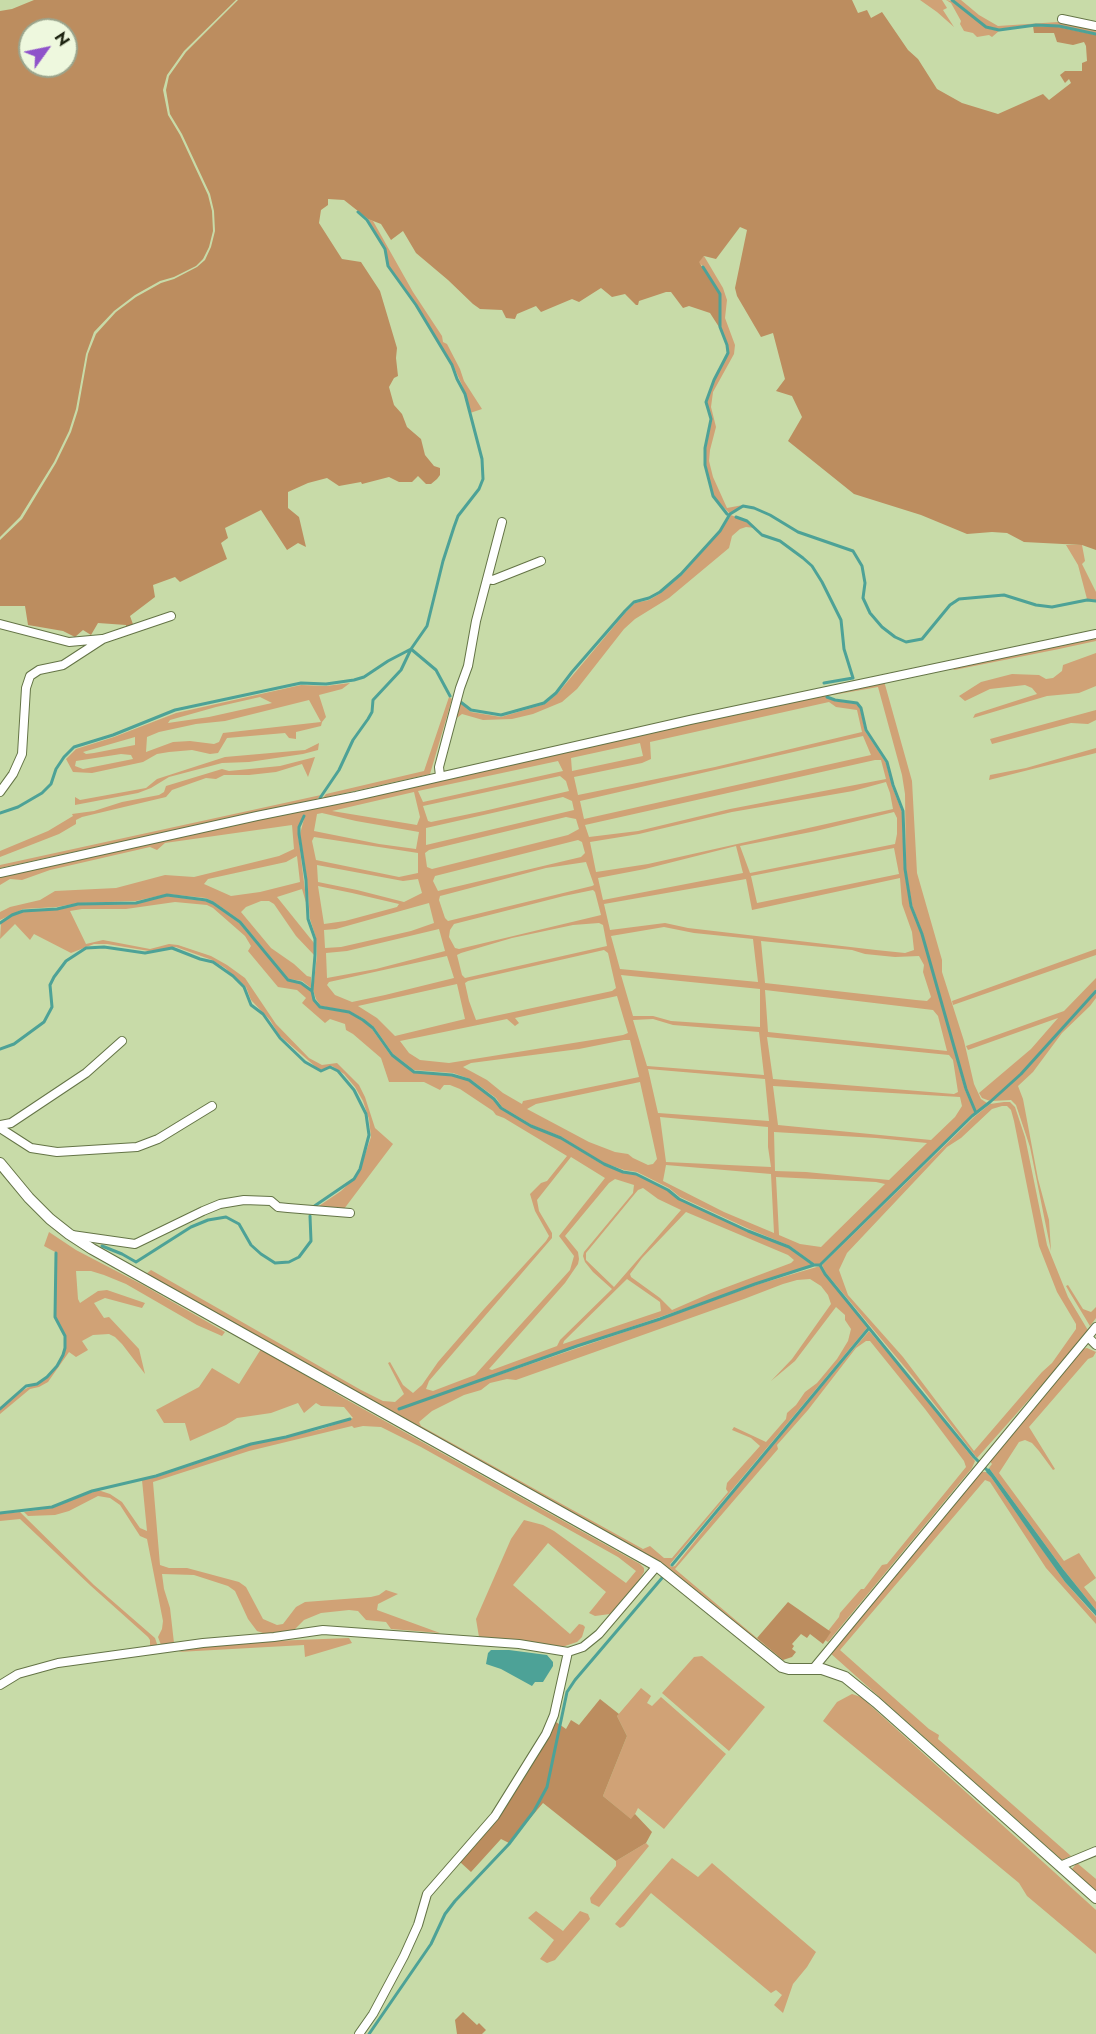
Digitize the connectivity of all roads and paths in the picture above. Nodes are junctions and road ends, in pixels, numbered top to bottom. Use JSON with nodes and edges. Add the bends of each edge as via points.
{"nodes":[{"id":1,"x":1062,"y":20,"type":"dead end"},
{"id":2,"x":1096,"y":26,"type":"edge"},
{"id":3,"x":502,"y":522,"type":"dead end"},
{"id":4,"x":541,"y":561,"type":"dead end"},
{"id":5,"x":487,"y":579,"type":"junction"},
{"id":6,"x":171,"y":616,"type":"dead end"},
{"id":7,"x":0,"y":624,"type":"edge"},
{"id":8,"x":1096,"y":634,"type":"edge"},
{"id":9,"x":103,"y":639,"type":"junction"},
{"id":10,"x":440,"y":776,"type":"junction"},
{"id":11,"x":0,"y":792,"type":"edge"},
{"id":12,"x":0,"y":873,"type":"edge"},
{"id":13,"x":122,"y":1041,"type":"dead end"},
{"id":14,"x":212,"y":1106,"type":"dead end"},
{"id":15,"x":0,"y":1126,"type":"edge"},
{"id":16,"x":0,"y":1163,"type":"edge"},
{"id":17,"x":350,"y":1213,"type":"dead end"},
{"id":18,"x":69,"y":1234,"type":"junction"},
{"id":19,"x":1096,"y":1327,"type":"edge"},
{"id":20,"x":1088,"y":1337,"type":"junction"},
{"id":21,"x":1096,"y":1345,"type":"edge"},
{"id":22,"x":657,"y":1566,"type":"junction"},
{"id":23,"x":568,"y":1652,"type":"junction"},
{"id":24,"x":813,"y":1669,"type":"junction"},
{"id":25,"x":0,"y":1685,"type":"edge"},
{"id":26,"x":1096,"y":1851,"type":"edge"},
{"id":27,"x":1060,"y":1866,"type":"junction"},
{"id":28,"x":1096,"y":1898,"type":"edge"},
{"id":29,"x":359,"y":2034,"type":"edge"}],
"edges":[{"from":1,"to":2,"type":"street"},
{"from":3,"to":5,"type":"street"},
{"from":4,"to":5,"type":"street"},
{"from":5,"to":10,"type":"street","via":[[468,666],[439,767]]},
{"from":6,"to":9,"type":"street"},
{"from":7,"to":9,"type":"street","via":[[69,642]]},
{"from":8,"to":10,"type":"street"},
{"from":9,"to":11,"type":"street","via":[[63,665],[30,676],[22,754]]},
{"from":10,"to":12,"type":"street"},
{"from":13,"to":15,"type":"street","via":[[86,1073],[11,1123]]},
{"from":14,"to":15,"type":"street","via":[[158,1139],[137,1146],[57,1152],[31,1148]]},
{"from":16,"to":18,"type":"street","via":[[29,1198]]},
{"from":17,"to":18,"type":"street","via":[[244,1200],[220,1204],[135,1244]]},
{"from":18,"to":22,"type":"street"},
{"from":19,"to":20,"type":"street"},
{"from":20,"to":21,"type":"street"},
{"from":20,"to":24,"type":"street"},
{"from":22,"to":23,"type":"street","via":[[599,1634],[583,1647]]},
{"from":22,"to":24,"type":"street","via":[[782,1667]]},
{"from":23,"to":25,"type":"street","via":[[519,1644],[323,1630],[58,1663],[18,1674]]},
{"from":23,"to":29,"type":"street","via":[[546,1734],[495,1816],[427,1894],[404,1956]]},
{"from":24,"to":27,"type":"street","via":[[836,1673],[854,1684]]},
{"from":26,"to":27,"type":"street"},
{"from":27,"to":28,"type":"street"}]}
